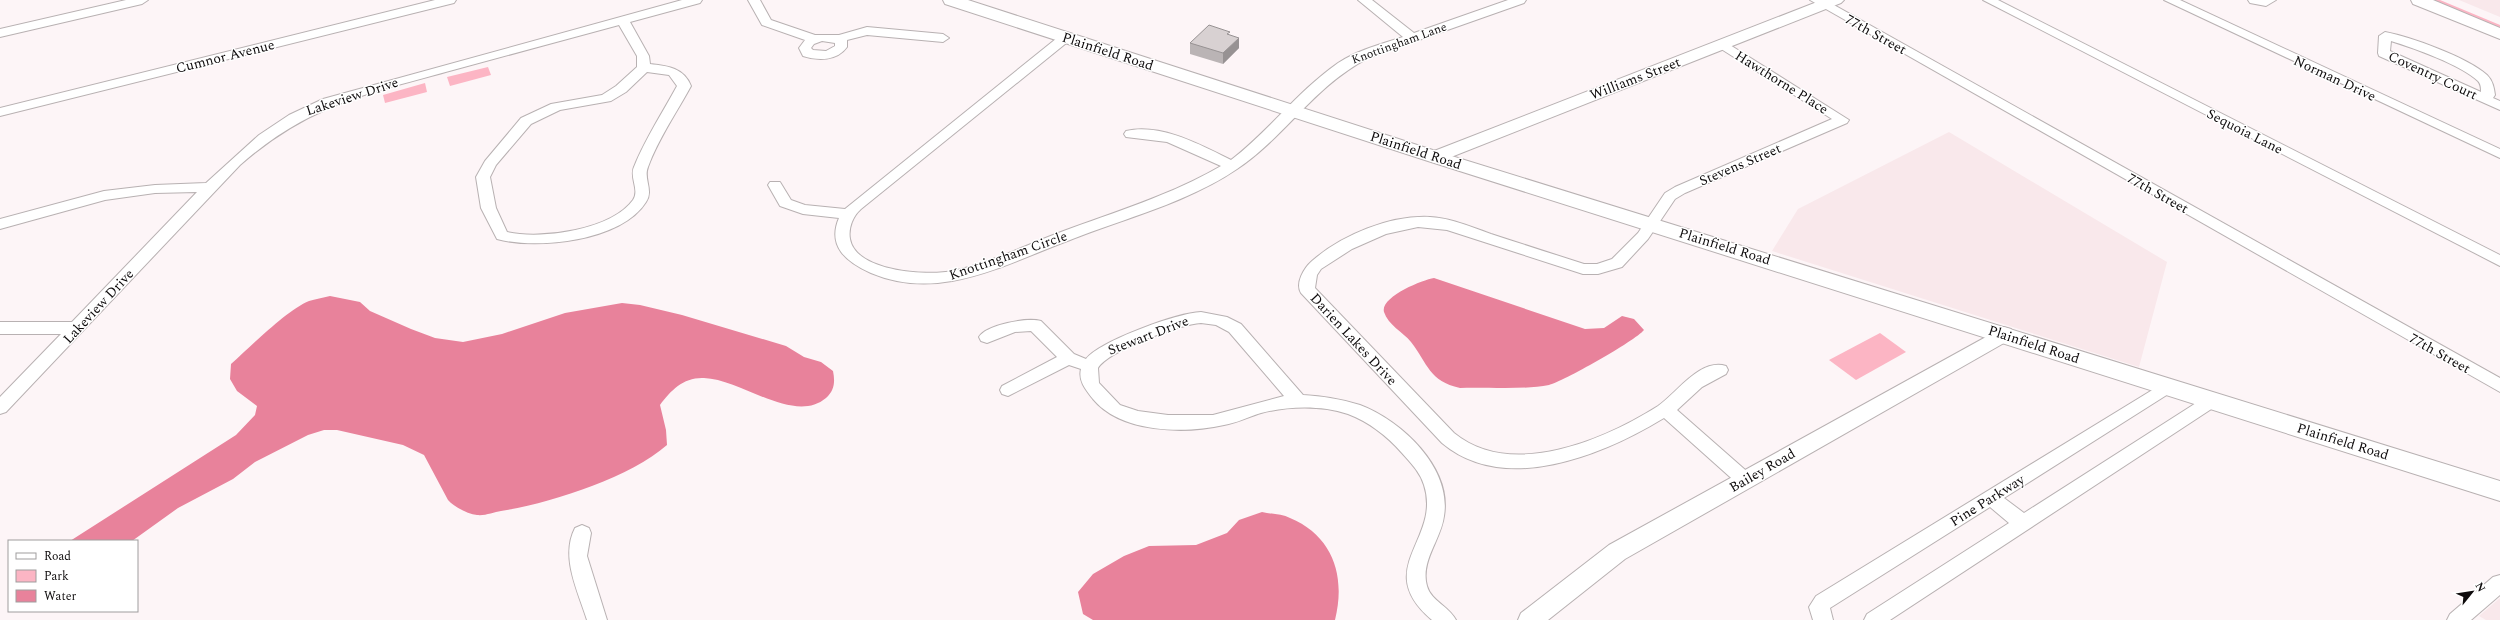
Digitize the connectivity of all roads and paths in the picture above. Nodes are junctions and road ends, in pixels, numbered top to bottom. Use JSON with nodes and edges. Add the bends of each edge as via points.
{"nodes":[{"id":1,"x":142,"y":0,"type":"edge"},
{"id":2,"x":450,"y":0,"type":"edge"},
{"id":3,"x":696,"y":0,"type":"edge"},
{"id":4,"x":754,"y":0,"type":"edge"},
{"id":5,"x":951,"y":0,"type":"edge"},
{"id":6,"x":1364,"y":0,"type":"edge"},
{"id":7,"x":1520,"y":0,"type":"edge"},
{"id":8,"x":1989,"y":0,"type":"edge"},
{"id":9,"x":2170,"y":0,"type":"edge"},
{"id":10,"x":2254,"y":0,"type":"edge"},
{"id":11,"x":2270,"y":0,"type":"edge"},
{"id":12,"x":2419,"y":0,"type":"edge"},
{"id":13,"x":2448,"y":0,"type":"edge"},
{"id":14,"x":1825,"y":2,"type":"edge"},
{"id":15,"x":623,"y":20,"type":"junction"},
{"id":16,"x":2500,"y":21,"type":"edge"},
{"id":17,"x":0,"y":33,"type":"edge"},
{"id":18,"x":2500,"y":34,"type":"edge"},
{"id":19,"x":1066,"y":37,"type":"junction"},
{"id":20,"x":943,"y":38,"type":"dead end"},
{"id":21,"x":1413,"y":38,"type":"junction"},
{"id":22,"x":815,"y":39,"type":"junction"},
{"id":23,"x":838,"y":39,"type":"junction"},
{"id":24,"x":1722,"y":44,"type":"junction"},
{"id":25,"x":644,"y":68,"type":"junction"},
{"id":26,"x":2485,"y":99,"type":"junction"},
{"id":27,"x":2500,"y":106,"type":"edge"},
{"id":28,"x":1293,"y":111,"type":"junction"},
{"id":29,"x":0,"y":112,"type":"edge"},
{"id":30,"x":1842,"y":120,"type":"joint"},
{"id":31,"x":1131,"y":134,"type":"dead end"},
{"id":32,"x":2500,"y":154,"type":"edge"},
{"id":33,"x":1435,"y":157,"type":"junction"},
{"id":34,"x":1231,"y":166,"type":"junction"},
{"id":35,"x":775,"y":186,"type":"dead end"},
{"id":36,"x":210,"y":187,"type":"junction"},
{"id":37,"x":849,"y":214,"type":"junction"},
{"id":38,"x":1650,"y":223,"type":"junction"},
{"id":39,"x":0,"y":224,"type":"edge"},
{"id":40,"x":2500,"y":261,"type":"edge"},
{"id":41,"x":0,"y":328,"type":"edge"},
{"id":42,"x":76,"y":328,"type":"junction"},
{"id":43,"x":2004,"y":334,"type":"junction"},
{"id":44,"x":987,"y":337,"type":"dead end"},
{"id":45,"x":1068,"y":358,"type":"junction"},
{"id":46,"x":1089,"y":366,"type":"junction"},
{"id":47,"x":1720,"y":370,"type":"dead end"},
{"id":48,"x":2500,"y":386,"type":"edge"},
{"id":49,"x":2167,"y":387,"type":"junction"},
{"id":50,"x":1008,"y":390,"type":"dead end"},
{"id":51,"x":2213,"y":400,"type":"junction"},
{"id":52,"x":1298,"y":401,"type":"junction"},
{"id":53,"x":0,"y":408,"type":"edge"},
{"id":54,"x":1666,"y":410,"type":"junction"},
{"id":55,"x":1745,"y":480,"type":"junction"},
{"id":56,"x":2500,"y":491,"type":"edge"},
{"id":57,"x":1991,"y":498,"type":"junction"},
{"id":58,"x":2024,"y":524,"type":"junction"},
{"id":59,"x":582,"y":533,"type":"dead end"},
{"id":60,"x":2500,"y":583,"type":"edge"},
{"id":61,"x":597,"y":620,"type":"edge"},
{"id":62,"x":1446,"y":620,"type":"edge"},
{"id":63,"x":1530,"y":620,"type":"edge"},
{"id":64,"x":1823,"y":620,"type":"edge"},
{"id":65,"x":1874,"y":620,"type":"edge"},
{"id":66,"x":2457,"y":620,"type":"edge"}],
"edges":[{"from":1,"to":17,"type":"street"},
{"from":2,"to":29,"type":"street","name":"Cumnor Avenue"},
{"from":3,"to":15,"type":"street","name":"Lakeview Drive"},
{"from":4,"to":22,"type":"street","via":[[766,22]]},
{"from":5,"to":19,"type":"main road","name":"Plainfield Road"},
{"from":6,"to":21,"type":"street"},
{"from":7,"to":21,"type":"street","name":"Knottingham Lane"},
{"from":8,"to":40,"type":"street","name":"Sequoia Lane"},
{"from":9,"to":32,"type":"street","name":"Norman Drive"},
{"from":10,"to":11,"type":"street"},
{"from":12,"to":18,"type":"main road"},
{"from":13,"to":16,"type":"main road"},
{"from":14,"to":24,"type":"street","name":"Williams Street"},
{"from":14,"to":48,"type":"street","name":"77th Street"},
{"from":15,"to":25,"type":"street","via":[[643,56]]},
{"from":15,"to":36,"type":"street","name":"Lakeview Drive","via":[[312,107],[259,140]]},
{"from":19,"to":28,"type":"main road","name":"Plainfield Road"},
{"from":19,"to":37,"type":"street","name":"Knottingham Circle"},
{"from":20,"to":23,"type":"street","via":[[867,31]]},
{"from":21,"to":28,"type":"street","name":"Knottingham Lane","via":[[1344,64],[1327,76]]},
{"from":22,"to":23,"type":"street","via":[[828,36]]},
{"from":22,"to":23,"type":"street","via":[[805,48],[808,53],[817,56],[829,55],[838,50],[842,44]]},
{"from":24,"to":30,"type":"street","name":"Hawthorne Place"},
{"from":24,"to":33,"type":"street","name":"Williams Street"},
{"from":25,"to":25,"type":"street","via":[[675,73],[684,86],[640,168],[643,187],[640,202],[624,215],[587,230],[529,241],[502,236],[484,188],[483,176],[520,125],[549,109],[606,98],[620,90]]},
{"from":26,"to":26,"type":"street","name":"Coventry Court","via":[[2384,53],[2385,36],[2409,42],[2482,77],[2488,88]]},
{"from":26,"to":27,"type":"street","name":"Coventry Court"},
{"from":28,"to":33,"type":"main road","name":"Plainfield Road"},
{"from":28,"to":34,"type":"street","name":"Knottingham Circle","via":[[1267,138]]},
{"from":30,"to":38,"type":"street","name":"Stevens Street","via":[[1680,190],[1670,196]]},
{"from":31,"to":34,"type":"street","via":[[1154,133],[1198,148]]},
{"from":33,"to":38,"type":"main road","name":"Plainfield Road"},
{"from":34,"to":37,"type":"street","name":"Knottingham Circle","via":[[1165,199],[965,272],[942,278],[902,278],[853,257],[845,248],[842,239],[842,228]]},
{"from":35,"to":37,"type":"street","via":[[785,203],[803,209]]},
{"from":36,"to":39,"type":"street","via":[[155,189],[104,196]]},
{"from":36,"to":42,"type":"street","name":"Lakeview Drive"},
{"from":38,"to":43,"type":"main road","name":"Plainfield Road"},
{"from":38,"to":54,"type":"street","name":"Darien Lakes Drive","via":[[1643,236],[1617,263],[1592,270],[1443,224],[1413,223],[1350,243],[1314,267],[1307,277],[1307,289],[1448,438],[1467,452],[1494,459],[1522,461],[1558,457],[1581,451]]},
{"from":41,"to":42,"type":"street"},
{"from":42,"to":53,"type":"street","name":"Lakeview Drive"},
{"from":43,"to":49,"type":"main road","name":"Plainfield Road"},
{"from":43,"to":55,"type":"street","name":"Bailey Road"},
{"from":44,"to":45,"type":"street","via":[[1013,327],[1035,325]]},
{"from":45,"to":46,"type":"street"},
{"from":45,"to":50,"type":"street"},
{"from":46,"to":52,"type":"street","via":[[1089,380],[1104,401],[1125,414],[1145,418],[1210,422],[1271,404]]},
{"from":46,"to":52,"type":"street","name":"Stewart Drive","via":[[1103,352],[1178,321],[1208,317],[1226,322],[1235,328]]},
{"from":47,"to":54,"type":"street","name":"Darien Lakes Drive","via":[[1708,373],[1686,389]]},
{"from":49,"to":51,"type":"main road","name":"Plainfield Road"},
{"from":49,"to":57,"type":"street","name":"Pine Parkway"},
{"from":51,"to":56,"type":"main road","name":"Plainfield Road"},
{"from":51,"to":58,"type":"street"},
{"from":52,"to":62,"type":"street","via":[[1338,406],[1368,416],[1393,433],[1423,464],[1430,475],[1436,500],[1434,519],[1417,564],[1416,584],[1429,608]]},
{"from":54,"to":55,"type":"street"},
{"from":55,"to":63,"type":"street","name":"Bailey Road","via":[[1618,552]]},
{"from":57,"to":58,"type":"street"},
{"from":57,"to":64,"type":"street","name":"Pine Parkway","via":[[1823,602],[1819,607]]},
{"from":58,"to":65,"type":"street"},
{"from":59,"to":61,"type":"street","via":[[577,556]]},
{"from":60,"to":66,"type":"street"}]}
